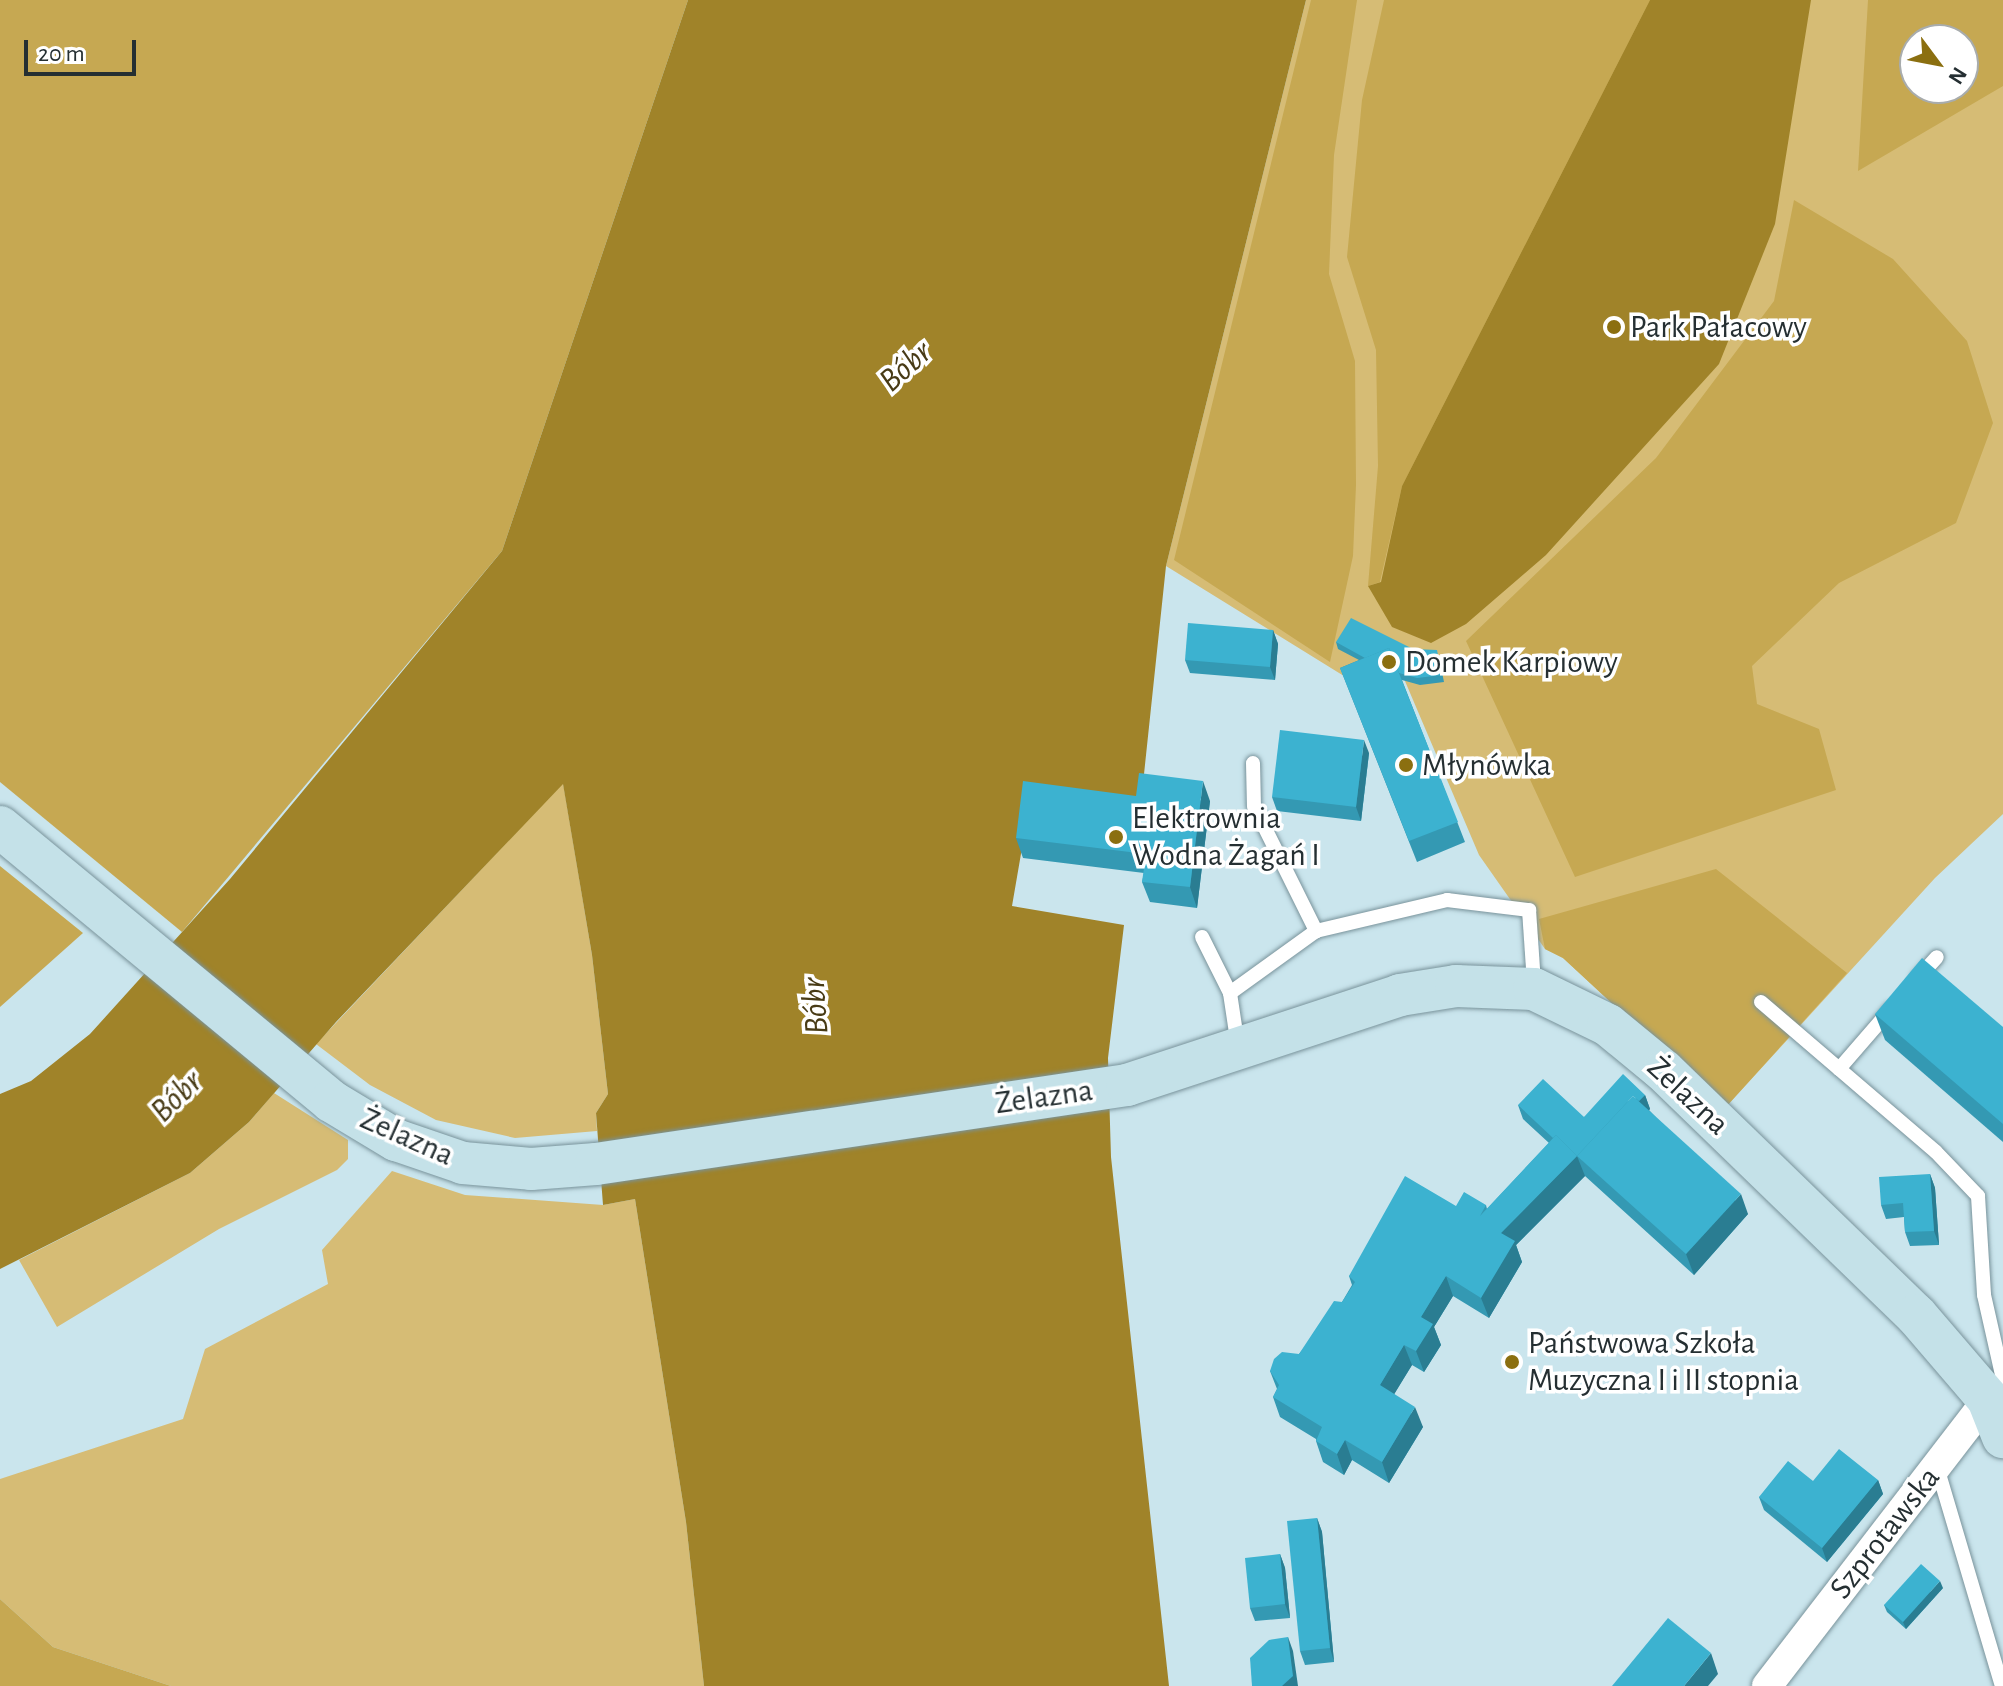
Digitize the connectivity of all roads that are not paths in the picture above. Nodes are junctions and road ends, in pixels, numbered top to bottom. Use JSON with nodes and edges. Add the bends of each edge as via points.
{"nodes":[{"id":1,"x":1253,"y":763,"type":"dead end"},
{"id":2,"x":0,"y":827,"type":"edge"},
{"id":3,"x":1316,"y":931,"type":"junction"},
{"id":4,"x":1202,"y":937,"type":"dead end"},
{"id":5,"x":1937,"y":957,"type":"dead end"},
{"id":6,"x":1534,"y":989,"type":"junction"},
{"id":7,"x":1230,"y":993,"type":"junction"},
{"id":8,"x":1761,"y":1002,"type":"dead end"},
{"id":9,"x":1239,"y":1050,"type":"junction"},
{"id":10,"x":1839,"y":1069,"type":"junction"},
{"id":11,"x":1999,"y":1399,"type":"edge"},
{"id":12,"x":1937,"y":1467,"type":"junction"},
{"id":13,"x":1767,"y":1686,"type":"edge"},
{"id":14,"x":2002,"y":1686,"type":"edge"}],
"edges":[{"from":1,"to":3,"type":"lane","via":[[1254,806]]},
{"from":2,"to":9,"type":"street","name":"Żelazna","via":[[331,1101],[396,1140],[463,1163],[531,1169],[596,1164],[1127,1085]]},
{"from":3,"to":6,"type":"lane","via":[[1447,900],[1529,910]]},
{"from":3,"to":7,"type":"lane"},
{"from":4,"to":7,"type":"lane"},
{"from":5,"to":10,"type":"lane"},
{"from":6,"to":9,"type":"street","name":"Żelazna","via":[[1456,986],[1400,995]]},
{"from":6,"to":11,"type":"street","name":"Żelazna","via":[[1608,1025],[1664,1071]]},
{"from":7,"to":9,"type":"lane"},
{"from":8,"to":10,"type":"lane"},
{"from":10,"to":11,"type":"lane","via":[[1936,1152],[1978,1196],[1984,1295]]},
{"from":11,"to":12,"type":"street","name":"Szprotawska"},
{"from":12,"to":13,"type":"street","name":"Szprotawska"},
{"from":12,"to":14,"type":"lane"}]}
